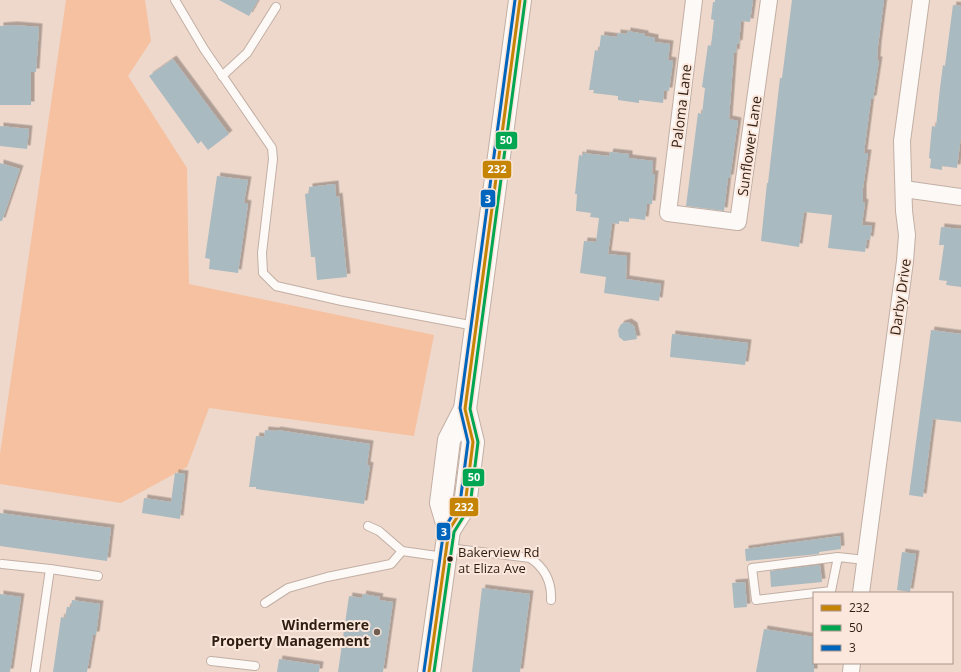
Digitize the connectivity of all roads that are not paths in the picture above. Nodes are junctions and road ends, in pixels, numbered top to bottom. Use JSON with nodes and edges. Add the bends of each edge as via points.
{"nodes":[{"id":1,"x":175,"y":0,"type":"edge"},
{"id":2,"x":520,"y":0,"type":"edge"},
{"id":3,"x":694,"y":0,"type":"edge"},
{"id":4,"x":769,"y":0,"type":"edge"},
{"id":5,"x":921,"y":0,"type":"edge"},
{"id":6,"x":276,"y":7,"type":"dead end"},
{"id":7,"x":222,"y":76,"type":"junction"},
{"id":8,"x":904,"y":189,"type":"junction"},
{"id":9,"x":961,"y":197,"type":"edge"},
{"id":10,"x":668,"y":213,"type":"joint"},
{"id":11,"x":475,"y":326,"type":"junction"},
{"id":12,"x":368,"y":526,"type":"dead end"},
{"id":13,"x":447,"y":545,"type":"junction"},
{"id":14,"x":402,"y":551,"type":"junction"},
{"id":15,"x":838,"y":557,"type":"junction"},
{"id":16,"x":865,"y":560,"type":"junction"},
{"id":17,"x":2,"y":564,"type":"dead end"},
{"id":18,"x":50,"y":569,"type":"junction"},
{"id":19,"x":98,"y":576,"type":"dead end"},
{"id":20,"x":823,"y":592,"type":"edge"},
{"id":21,"x":861,"y":592,"type":"edge"},
{"id":22,"x":813,"y":593,"type":"edge"},
{"id":23,"x":551,"y":600,"type":"dead end"},
{"id":24,"x":265,"y":603,"type":"dead end"},
{"id":25,"x":211,"y":661,"type":"dead end"},
{"id":26,"x":256,"y":666,"type":"dead end"},
{"id":27,"x":36,"y":672,"type":"edge"},
{"id":28,"x":430,"y":672,"type":"edge"}],
"edges":[{"from":1,"to":7,"type":"lane"},
{"from":2,"to":11,"type":"main road"},
{"from":3,"to":10,"type":"street","name":"Paloma Lane"},
{"from":4,"to":10,"type":"street","name":"Sunflower Lane","via":[[738,222]]},
{"from":5,"to":8,"type":"street","name":"Darby Drive","via":[[902,141]]},
{"from":6,"to":7,"type":"lane","via":[[247,54]]},
{"from":7,"to":11,"type":"lane","via":[[272,148],[273,159],[262,253],[263,273],[276,286]]},
{"from":8,"to":9,"type":"street"},
{"from":8,"to":16,"type":"street","name":"Darby Drive","via":[[907,236],[905,261]]},
{"from":11,"to":13,"type":"main road","via":[[465,409],[473,442],[465,505]]},
{"from":12,"to":14,"type":"lane"},
{"from":13,"to":14,"type":"lane"},
{"from":13,"to":23,"type":"lane","via":[[530,558],[540,565],[547,576]]},
{"from":13,"to":28,"type":"main road"},
{"from":14,"to":24,"type":"lane","via":[[391,564],[288,588]]},
{"from":15,"to":16,"type":"lane"},
{"from":15,"to":20,"type":"lane","via":[[831,591]]},
{"from":15,"to":22,"type":"lane","via":[[752,568],[756,600]]},
{"from":16,"to":21,"type":"street","name":"Darby Drive"},
{"from":17,"to":18,"type":"lane"},
{"from":18,"to":19,"type":"lane"},
{"from":18,"to":27,"type":"lane"},
{"from":25,"to":26,"type":"lane"}]}
